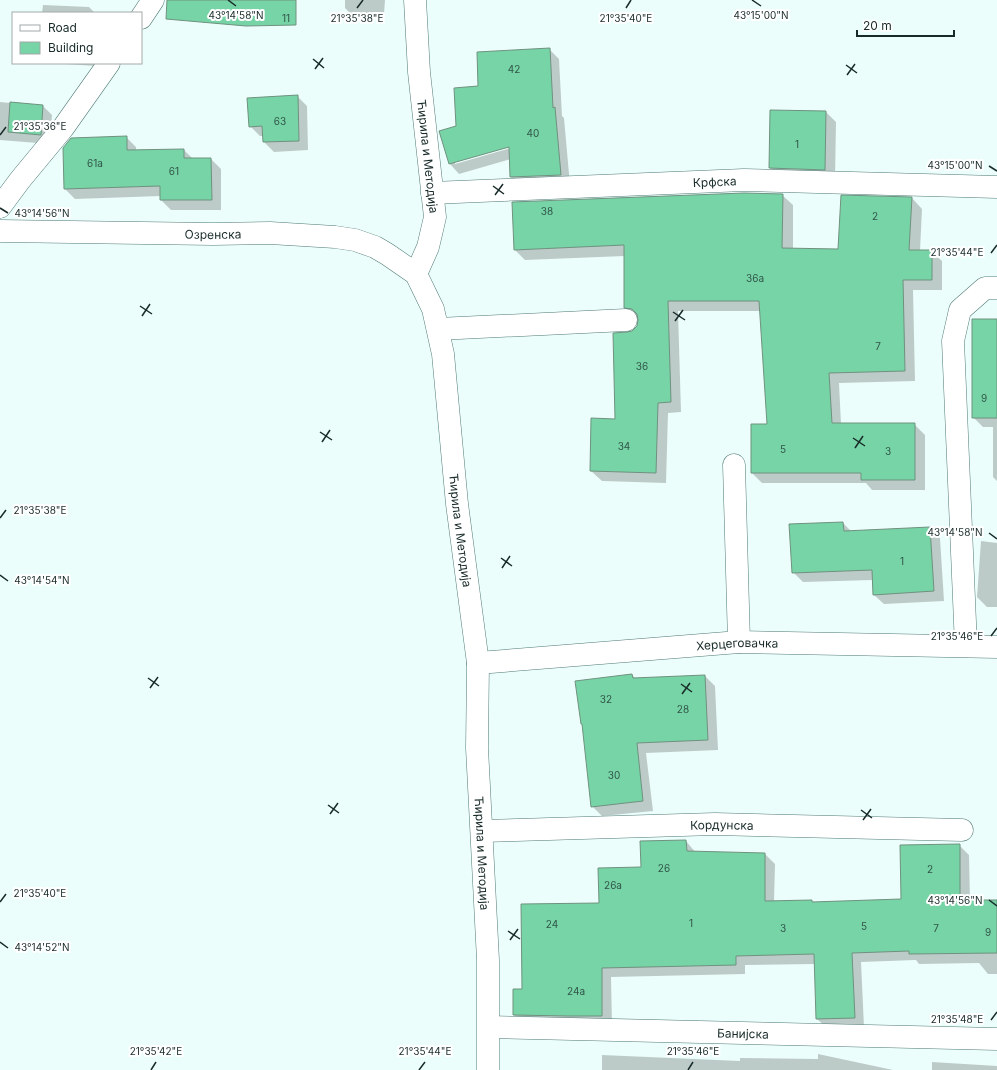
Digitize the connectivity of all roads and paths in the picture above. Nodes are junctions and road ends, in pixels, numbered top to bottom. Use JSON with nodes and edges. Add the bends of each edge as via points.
{"nodes":[{"id":1,"x":153,"y":0,"type":"edge"},
{"id":2,"x":415,"y":0,"type":"edge"},
{"id":3,"x":142,"y":16,"type":"edge"},
{"id":4,"x":108,"y":64,"type":"edge"},
{"id":5,"x":997,"y":186,"type":"edge"},
{"id":6,"x":432,"y":194,"type":"junction"},
{"id":7,"x":0,"y":207,"type":"edge"},
{"id":8,"x":0,"y":231,"type":"edge"},
{"id":9,"x":416,"y":274,"type":"junction"},
{"id":10,"x":997,"y":288,"type":"edge"},
{"id":11,"x":626,"y":320,"type":"dead end"},
{"id":12,"x":438,"y":329,"type":"junction"},
{"id":13,"x":734,"y":464,"type":"dead end"},
{"id":14,"x":739,"y":642,"type":"junction"},
{"id":15,"x":966,"y":646,"type":"junction"},
{"id":16,"x":997,"y":647,"type":"edge"},
{"id":17,"x":478,"y":663,"type":"junction"},
{"id":18,"x":962,"y":830,"type":"dead end"},
{"id":19,"x":482,"y":831,"type":"junction"},
{"id":20,"x":489,"y":1027,"type":"junction"},
{"id":21,"x":997,"y":1039,"type":"edge"},
{"id":22,"x":488,"y":1070,"type":"edge"}],
"edges":[{"from":1,"to":3,"type":"street"},
{"from":2,"to":6,"type":"street","name":"Ћирила и Методија","via":[[419,72]]},
{"from":4,"to":7,"type":"street","via":[[60,133]]},
{"from":5,"to":6,"type":"street","name":"Крфска","via":[[744,180]]},
{"from":6,"to":9,"type":"street","name":"Ћирила и Методија","via":[[435,216],[428,247]]},
{"from":8,"to":9,"type":"street","name":"Озренска","via":[[270,233],[335,237],[375,247]]},
{"from":9,"to":12,"type":"street","name":"Ћирила и Методија","via":[[433,309]]},
{"from":10,"to":15,"type":"street","via":[[985,288],[960,310],[953,341]]},
{"from":11,"to":12,"type":"street"},
{"from":12,"to":17,"type":"street","name":"Ћирила и Методија"},
{"from":13,"to":14,"type":"street"},
{"from":14,"to":15,"type":"street","name":"Херцеговачка"},
{"from":14,"to":17,"type":"street","name":"Херцеговачка"},
{"from":15,"to":16,"type":"street","name":"Херцеговачка"},
{"from":17,"to":19,"type":"street","name":"Ћирила и Методија","via":[[477,748]]},
{"from":18,"to":19,"type":"street","name":"Кордунска","via":[[715,824]]},
{"from":19,"to":20,"type":"street","name":"Ћирила и Методија"},
{"from":20,"to":21,"type":"street","name":"Банијска"},
{"from":20,"to":22,"type":"street","name":"Ћирила и Методија"}]}
